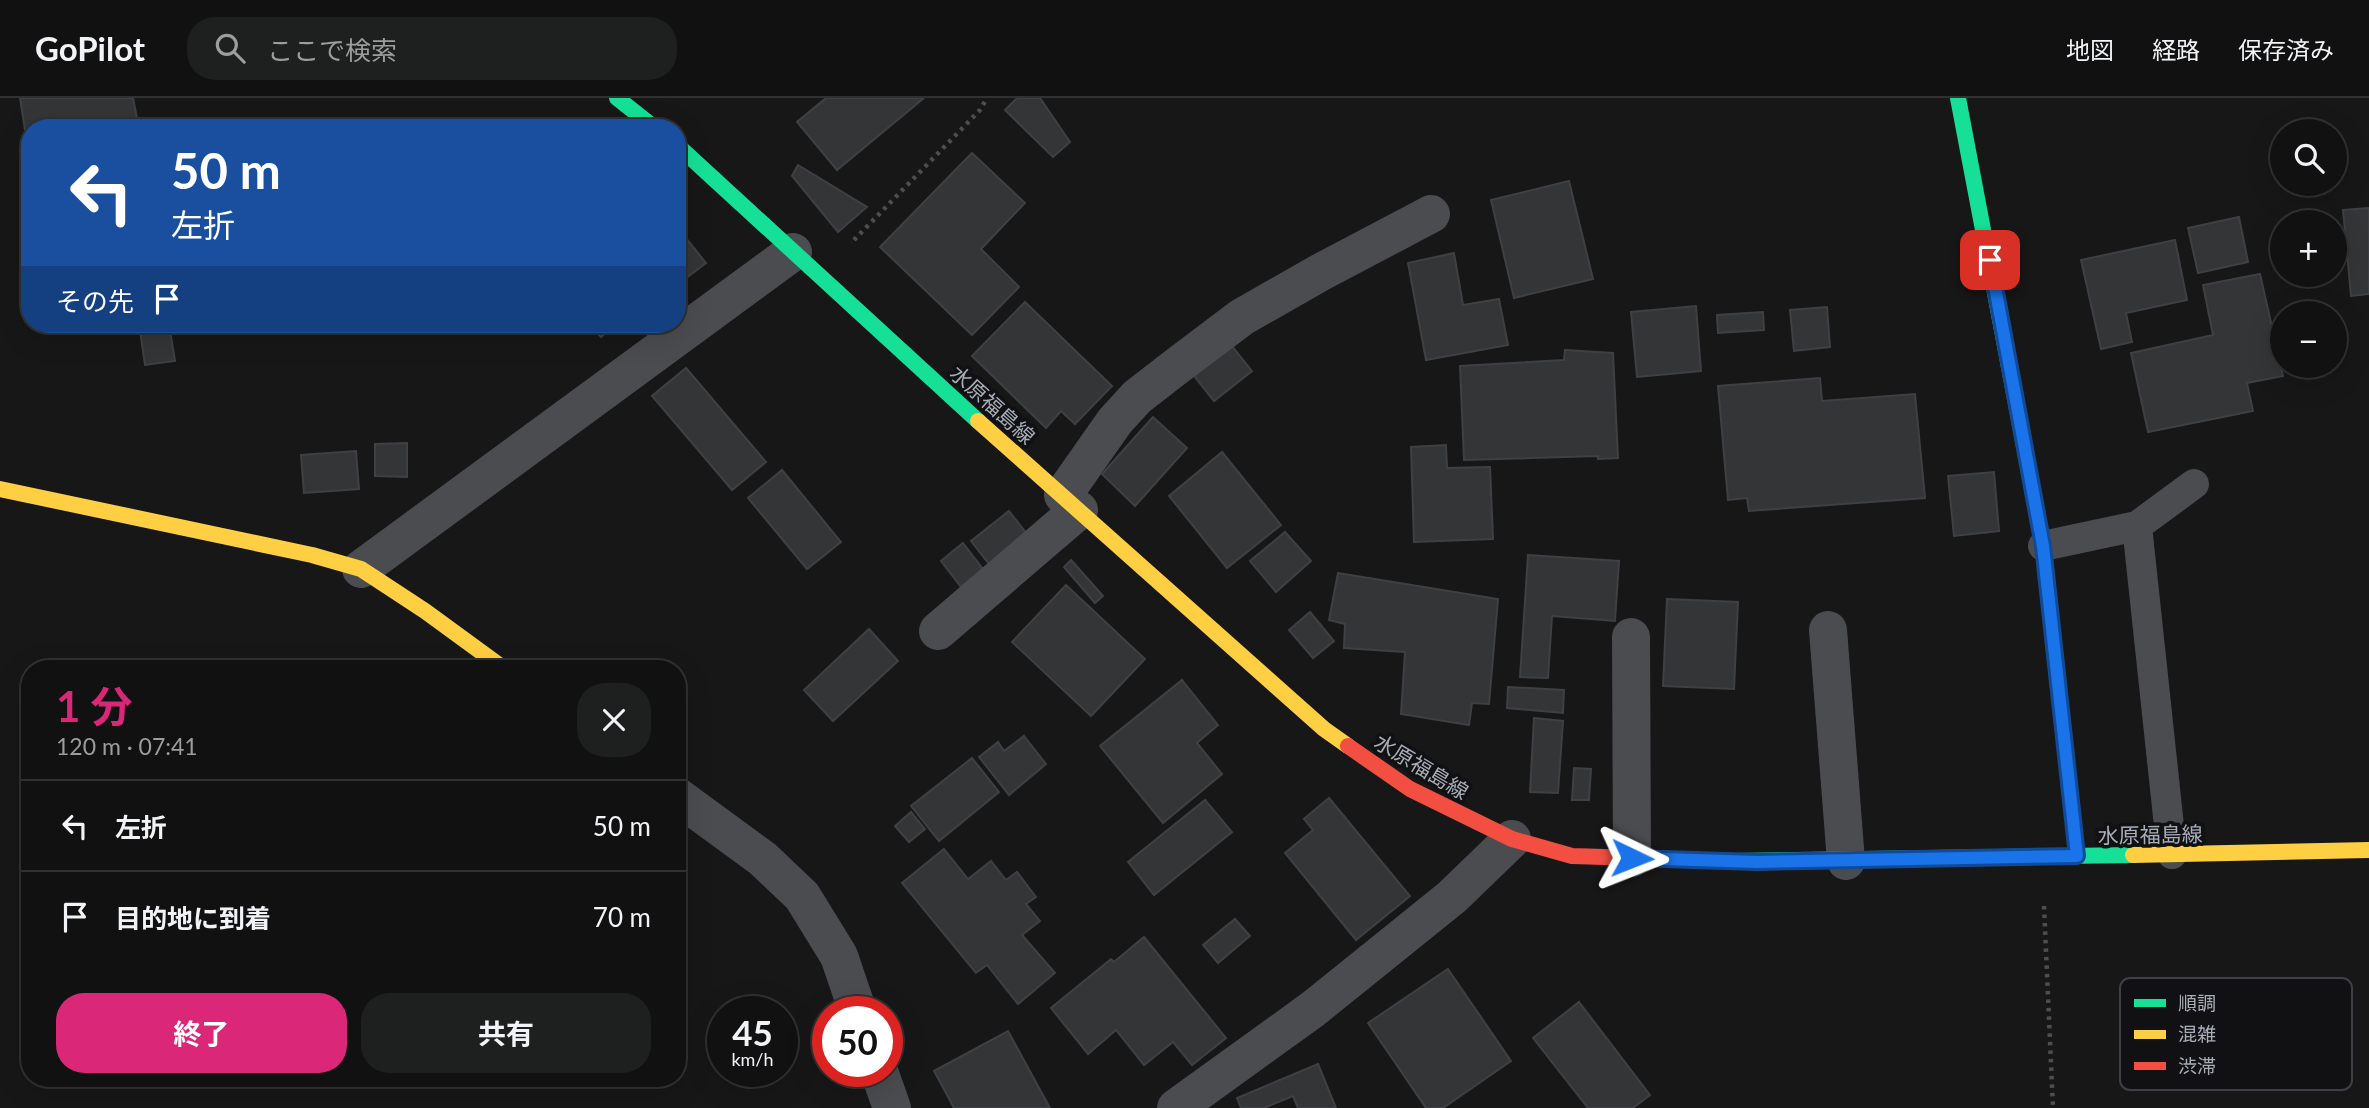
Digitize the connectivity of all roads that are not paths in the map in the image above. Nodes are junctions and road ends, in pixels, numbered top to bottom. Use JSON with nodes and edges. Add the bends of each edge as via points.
{"nodes":[{"id":1,"x":617,"y":98,"type":"edge"},
{"id":2,"x":1958,"y":98,"type":"edge"},
{"id":3,"x":644,"y":119,"type":"edge"},
{"id":4,"x":686,"y":152,"type":"edge"},
{"id":5,"x":1431,"y":214,"type":"dead end"},
{"id":6,"x":806,"y":264,"type":"junction"},
{"id":7,"x":2194,"y":484,"type":"dead end"},
{"id":8,"x":0,"y":489,"type":"edge"},
{"id":9,"x":1071,"y":502,"type":"junction"},
{"id":10,"x":2137,"y":526,"type":"junction"},
{"id":11,"x":2043,"y":546,"type":"junction"},
{"id":12,"x":361,"y":569,"type":"junction"},
{"id":13,"x":1828,"y":630,"type":"dead end"},
{"id":14,"x":938,"y":631,"type":"dead end"},
{"id":15,"x":1631,"y":637,"type":"dead end"},
{"id":16,"x":492,"y":660,"type":"edge"},
{"id":17,"x":686,"y":803,"type":"edge"},
{"id":18,"x":1512,"y":839,"type":"junction"},
{"id":19,"x":2369,"y":850,"type":"edge"},
{"id":20,"x":2172,"y":854,"type":"junction"},
{"id":21,"x":2077,"y":856,"type":"junction"},
{"id":22,"x":1632,"y":858,"type":"junction"},
{"id":23,"x":1846,"y":860,"type":"junction"},
{"id":24,"x":853,"y":996,"type":"edge"},
{"id":25,"x":885,"y":1087,"type":"edge"},
{"id":26,"x":892,"y":1108,"type":"edge"},
{"id":27,"x":1176,"y":1108,"type":"edge"}],
"edges":[{"from":1,"to":3,"type":"main road"},
{"from":2,"to":11,"type":"main road"},
{"from":4,"to":6,"type":"main road","name":"水原福島線"},
{"from":5,"to":9,"type":"street","via":[[1242,317],[1137,397],[1115,421]]},
{"from":6,"to":9,"type":"main road","name":"水原福島線"},
{"from":6,"to":12,"type":"street"},
{"from":7,"to":10,"type":"lane"},
{"from":8,"to":12,"type":"main road"},
{"from":9,"to":14,"type":"street"},
{"from":9,"to":18,"type":"main road","name":"水原福島線","via":[[1324,729],[1410,789]]},
{"from":10,"to":11,"type":"lane"},
{"from":10,"to":20,"type":"lane"},
{"from":11,"to":21,"type":"main road"},
{"from":12,"to":16,"type":"main road"},
{"from":13,"to":23,"type":"street"},
{"from":15,"to":22,"type":"street"},
{"from":17,"to":24,"type":"street","via":[[763,859],[802,896],[839,956]]},
{"from":18,"to":22,"type":"main road","name":"水原福島線","via":[[1572,856]]},
{"from":18,"to":27,"type":"street","via":[[1452,897],[1313,1009]]},
{"from":19,"to":20,"type":"main road","name":"水原福島線"},
{"from":20,"to":21,"type":"main road","name":"水原福島線"},
{"from":21,"to":23,"type":"main road","name":"水原福島線"},
{"from":22,"to":23,"type":"main road","name":"水原福島線"},
{"from":25,"to":26,"type":"street"}]}
